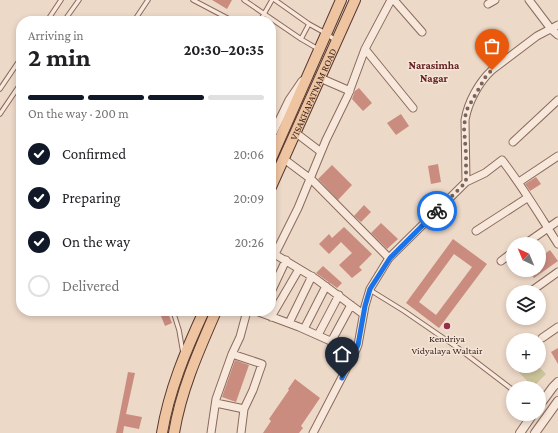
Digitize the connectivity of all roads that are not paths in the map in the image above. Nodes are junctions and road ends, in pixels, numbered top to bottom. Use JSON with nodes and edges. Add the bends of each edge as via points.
{"nodes":[{"id":1,"x":61,"y":0,"type":"edge"},
{"id":2,"x":79,"y":0,"type":"edge"},
{"id":3,"x":148,"y":0,"type":"edge"},
{"id":4,"x":193,"y":0,"type":"edge"},
{"id":5,"x":244,"y":0,"type":"edge"},
{"id":6,"x":274,"y":0,"type":"edge"},
{"id":7,"x":341,"y":0,"type":"edge"},
{"id":8,"x":355,"y":0,"type":"edge"},
{"id":9,"x":359,"y":0,"type":"edge"},
{"id":10,"x":392,"y":0,"type":"edge"},
{"id":11,"x":495,"y":0,"type":"edge"},
{"id":12,"x":529,"y":0,"type":"edge"},
{"id":13,"x":488,"y":4,"type":"dead end"},
{"id":14,"x":264,"y":14,"type":"junction"},
{"id":15,"x":50,"y":16,"type":"edge"},
{"id":16,"x":68,"y":16,"type":"edge"},
{"id":17,"x":137,"y":16,"type":"edge"},
{"id":18,"x":224,"y":16,"type":"edge"},
{"id":19,"x":267,"y":16,"type":"edge"},
{"id":20,"x":348,"y":17,"type":"junction"},
{"id":21,"x":276,"y":22,"type":"edge"},
{"id":22,"x":309,"y":24,"type":"junction"},
{"id":23,"x":558,"y":25,"type":"edge"},
{"id":24,"x":551,"y":29,"type":"junction"},
{"id":25,"x":422,"y":32,"type":"dead end"},
{"id":26,"x":327,"y":34,"type":"junction"},
{"id":27,"x":558,"y":36,"type":"edge"},
{"id":28,"x":301,"y":39,"type":"junction"},
{"id":29,"x":337,"y":42,"type":"junction"},
{"id":30,"x":365,"y":49,"type":"junction"},
{"id":31,"x":319,"y":50,"type":"junction"},
{"id":32,"x":16,"y":65,"type":"edge"},
{"id":33,"x":313,"y":65,"type":"junction"},
{"id":34,"x":320,"y":78,"type":"junction"},
{"id":35,"x":0,"y":89,"type":"edge"},
{"id":36,"x":16,"y":90,"type":"edge"},
{"id":37,"x":350,"y":91,"type":"junction"},
{"id":38,"x":558,"y":100,"type":"edge"},
{"id":39,"x":413,"y":108,"type":"dead end"},
{"id":40,"x":0,"y":114,"type":"edge"},
{"id":41,"x":276,"y":127,"type":"edge"},
{"id":42,"x":296,"y":132,"type":"junction"},
{"id":43,"x":513,"y":142,"type":"dead end"},
{"id":44,"x":276,"y":148,"type":"edge"},
{"id":45,"x":321,"y":152,"type":"junction"},
{"id":46,"x":558,"y":156,"type":"edge"},
{"id":47,"x":284,"y":159,"type":"junction"},
{"id":48,"x":276,"y":176,"type":"edge"},
{"id":49,"x":310,"y":178,"type":"junction"},
{"id":50,"x":466,"y":182,"type":"junction"},
{"id":51,"x":519,"y":182,"type":"junction"},
{"id":52,"x":527,"y":198,"type":"junction"},
{"id":53,"x":558,"y":220,"type":"edge"},
{"id":54,"x":548,"y":228,"type":"junction"},
{"id":55,"x":476,"y":231,"type":"dead end"},
{"id":56,"x":534,"y":237,"type":"edge"},
{"id":57,"x":558,"y":244,"type":"edge"},
{"id":58,"x":276,"y":248,"type":"edge"},
{"id":59,"x":276,"y":255,"type":"edge"},
{"id":60,"x":506,"y":257,"type":"edge"},
{"id":61,"x":390,"y":258,"type":"junction"},
{"id":62,"x":286,"y":260,"type":"junction"},
{"id":63,"x":501,"y":261,"type":"dead end"},
{"id":64,"x":299,"y":269,"type":"junction"},
{"id":65,"x":558,"y":272,"type":"edge"},
{"id":66,"x":312,"y":276,"type":"junction"},
{"id":67,"x":276,"y":281,"type":"edge"},
{"id":68,"x":540,"y":285,"type":"edge"},
{"id":69,"x":326,"y":286,"type":"junction"},
{"id":70,"x":370,"y":289,"type":"junction"},
{"id":71,"x":339,"y":295,"type":"junction"},
{"id":72,"x":351,"y":304,"type":"junction"},
{"id":73,"x":276,"y":308,"type":"edge"},
{"id":74,"x":363,"y":314,"type":"junction"},
{"id":75,"x":175,"y":316,"type":"edge"},
{"id":76,"x":201,"y":316,"type":"edge"},
{"id":77,"x":214,"y":316,"type":"edge"},
{"id":78,"x":246,"y":316,"type":"edge"},
{"id":79,"x":271,"y":317,"type":"edge"},
{"id":80,"x":288,"y":323,"type":"junction"},
{"id":81,"x":558,"y":327,"type":"edge"},
{"id":82,"x":304,"y":329,"type":"junction"},
{"id":83,"x":318,"y":335,"type":"junction"},
{"id":84,"x":546,"y":335,"type":"edge"},
{"id":85,"x":331,"y":342,"type":"junction"},
{"id":86,"x":355,"y":352,"type":"junction"},
{"id":87,"x":232,"y":354,"type":"junction"},
{"id":88,"x":184,"y":358,"type":"junction"},
{"id":89,"x":558,"y":382,"type":"edge"},
{"id":90,"x":506,"y":385,"type":"edge"},
{"id":91,"x":546,"y":396,"type":"edge"},
{"id":92,"x":558,"y":401,"type":"edge"},
{"id":93,"x":216,"y":403,"type":"junction"},
{"id":94,"x":244,"y":409,"type":"junction"},
{"id":95,"x":547,"y":416,"type":"joint"},
{"id":96,"x":528,"y":421,"type":"edge"},
{"id":97,"x":162,"y":433,"type":"edge"},
{"id":98,"x":177,"y":433,"type":"edge"},
{"id":99,"x":211,"y":433,"type":"edge"},
{"id":100,"x":241,"y":433,"type":"edge"},
{"id":101,"x":313,"y":433,"type":"edge"},
{"id":102,"x":520,"y":433,"type":"edge"},
{"id":103,"x":535,"y":433,"type":"edge"}],
"edges":[{"from":1,"to":15,"type":"lane"},
{"from":2,"to":16,"type":"lane"},
{"from":3,"to":17,"type":"lane"},
{"from":4,"to":18,"type":"lane"},
{"from":5,"to":14,"type":"lane"},
{"from":6,"to":14,"type":"lane"},
{"from":6,"to":22,"type":"lane"},
{"from":7,"to":26,"type":"main road"},
{"from":8,"to":20,"type":"main road","name":"VISAKHAPATNAM ROAD"},
{"from":9,"to":20,"type":"street"},
{"from":10,"to":25,"type":"street"},
{"from":10,"to":30,"type":"street"},
{"from":11,"to":13,"type":"street"},
{"from":12,"to":24,"type":"street"},
{"from":14,"to":19,"type":"lane"},
{"from":20,"to":29,"type":"main road","name":"VISAKHAPATNAM ROAD"},
{"from":21,"to":28,"type":"lane"},
{"from":22,"to":26,"type":"lane"},
{"from":22,"to":28,"type":"lane"},
{"from":23,"to":24,"type":"street"},
{"from":24,"to":27,"type":"street"},
{"from":24,"to":50,"type":"street","via":[[537,36],[492,70],[466,111]]},
{"from":26,"to":29,"type":"lane"},
{"from":26,"to":31,"type":"main road"},
{"from":28,"to":31,"type":"lane"},
{"from":29,"to":34,"type":"main road","name":"VISAKHAPATNAM ROAD"},
{"from":30,"to":37,"type":"street"},
{"from":30,"to":39,"type":"street"},
{"from":31,"to":33,"type":"main road"},
{"from":32,"to":35,"type":"lane"},
{"from":33,"to":41,"type":"street"},
{"from":33,"to":44,"type":"main road"},
{"from":34,"to":37,"type":"street"},
{"from":34,"to":42,"type":"main road","name":"VISAKHAPATNAM ROAD"},
{"from":36,"to":40,"type":"lane"},
{"from":37,"to":45,"type":"street"},
{"from":38,"to":43,"type":"street"},
{"from":42,"to":45,"type":"street"},
{"from":42,"to":47,"type":"main road","name":"VISAKHAPATNAM ROAD"},
{"from":45,"to":49,"type":"street"},
{"from":46,"to":51,"type":"street"},
{"from":47,"to":48,"type":"main road","name":"VISAKHAPATNAM ROAD"},
{"from":47,"to":49,"type":"street"},
{"from":49,"to":58,"type":"street","via":[[298,208]]},
{"from":49,"to":61,"type":"street"},
{"from":50,"to":51,"type":"street","via":[[485,173],[502,160]]},
{"from":50,"to":61,"type":"street"},
{"from":51,"to":52,"type":"street"},
{"from":52,"to":54,"type":"street"},
{"from":52,"to":55,"type":"street"},
{"from":53,"to":54,"type":"street"},
{"from":54,"to":56,"type":"street"},
{"from":54,"to":57,"type":"street"},
{"from":59,"to":62,"type":"street"},
{"from":60,"to":63,"type":"street"},
{"from":61,"to":70,"type":"street"},
{"from":62,"to":64,"type":"street"},
{"from":62,"to":67,"type":"street"},
{"from":64,"to":66,"type":"street"},
{"from":64,"to":73,"type":"street"},
{"from":65,"to":68,"type":"street"},
{"from":66,"to":69,"type":"street"},
{"from":66,"to":80,"type":"street"},
{"from":69,"to":71,"type":"street"},
{"from":69,"to":82,"type":"street"},
{"from":70,"to":74,"type":"street"},
{"from":70,"to":90,"type":"lane","via":[[458,348]]},
{"from":71,"to":72,"type":"street"},
{"from":71,"to":83,"type":"street"},
{"from":72,"to":74,"type":"street"},
{"from":72,"to":85,"type":"street"},
{"from":74,"to":86,"type":"street"},
{"from":75,"to":88,"type":"lane"},
{"from":76,"to":88,"type":"main road"},
{"from":77,"to":98,"type":"main road","via":[[177,415]]},
{"from":78,"to":87,"type":"street"},
{"from":79,"to":80,"type":"street"},
{"from":80,"to":82,"type":"street"},
{"from":81,"to":84,"type":"street"},
{"from":82,"to":83,"type":"street"},
{"from":83,"to":85,"type":"street"},
{"from":85,"to":86,"type":"street"},
{"from":86,"to":101,"type":"street"},
{"from":87,"to":93,"type":"street"},
{"from":87,"to":94,"type":"street","via":[[262,364]]},
{"from":88,"to":97,"type":"main road","via":[[173,387]]},
{"from":89,"to":91,"type":"street"},
{"from":92,"to":95,"type":"street"},
{"from":93,"to":94,"type":"street"},
{"from":93,"to":99,"type":"street"},
{"from":94,"to":100,"type":"street"},
{"from":95,"to":103,"type":"street"},
{"from":96,"to":102,"type":"street"}]}
